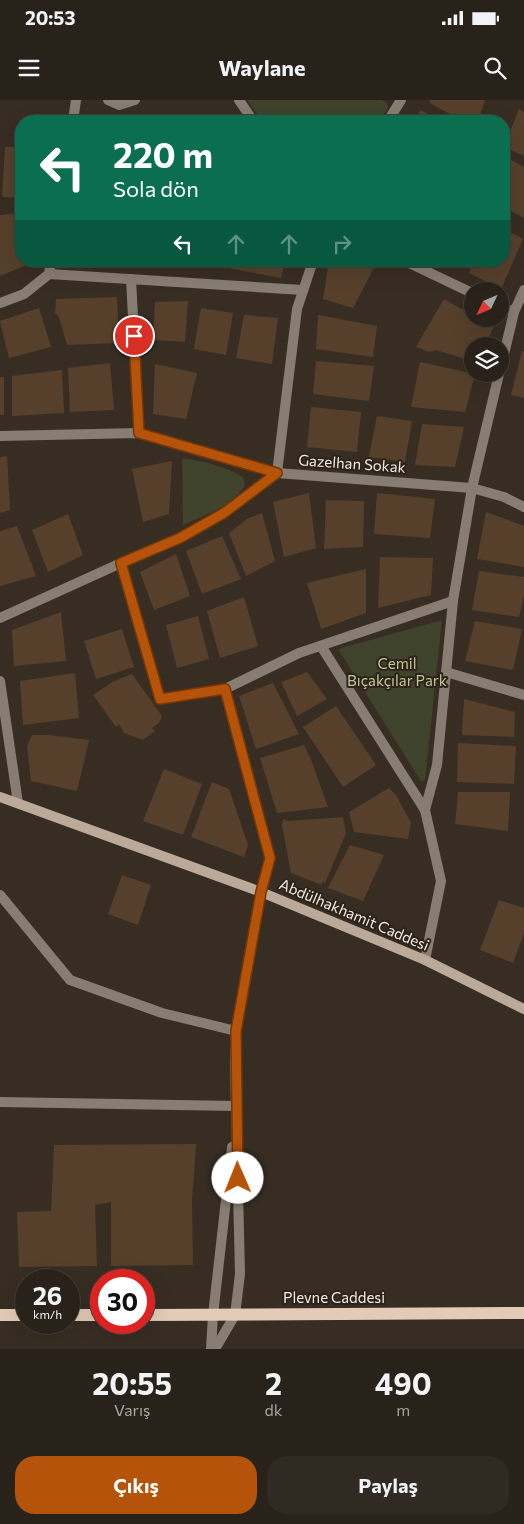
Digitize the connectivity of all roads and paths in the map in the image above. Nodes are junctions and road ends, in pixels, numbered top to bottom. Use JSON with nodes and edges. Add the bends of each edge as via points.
{"nodes":[{"id":1,"x":76,"y":100,"type":"edge"},
{"id":2,"x":108,"y":100,"type":"edge"},
{"id":3,"x":135,"y":100,"type":"edge"},
{"id":4,"x":239,"y":100,"type":"edge"},
{"id":5,"x":400,"y":100,"type":"edge"},
{"id":6,"x":74,"y":115,"type":"edge"},
{"id":7,"x":249,"y":115,"type":"edge"},
{"id":8,"x":391,"y":115,"type":"edge"},
{"id":9,"x":50,"y":267,"type":"edge"},
{"id":10,"x":311,"y":267,"type":"edge"},
{"id":11,"x":418,"y":267,"type":"edge"},
{"id":12,"x":49,"y":274,"type":"junction"},
{"id":13,"x":132,"y":279,"type":"junction"},
{"id":14,"x":464,"y":289,"type":"edge"},
{"id":15,"x":303,"y":290,"type":"junction"},
{"id":16,"x":524,"y":290,"type":"edge"},
{"id":17,"x":0,"y":303,"type":"edge"},
{"id":18,"x":509,"y":310,"type":"edge"},
{"id":19,"x":514,"y":312,"type":"junction"},
{"id":20,"x":508,"y":337,"type":"edge"},
{"id":21,"x":498,"y":382,"type":"edge"},
{"id":22,"x":139,"y":433,"type":"junction"},
{"id":23,"x":0,"y":436,"type":"edge"},
{"id":24,"x":277,"y":473,"type":"junction"},
{"id":25,"x":472,"y":488,"type":"junction"},
{"id":26,"x":524,"y":507,"type":"edge"},
{"id":27,"x":121,"y":563,"type":"junction"},
{"id":28,"x":453,"y":601,"type":"junction"},
{"id":29,"x":0,"y":618,"type":"edge"},
{"id":30,"x":321,"y":646,"type":"junction"},
{"id":31,"x":446,"y":672,"type":"junction"},
{"id":32,"x":0,"y":681,"type":"edge"},
{"id":33,"x":225,"y":689,"type":"junction"},
{"id":34,"x":524,"y":695,"type":"edge"},
{"id":35,"x":0,"y":797,"type":"edge"},
{"id":36,"x":18,"y":802,"type":"junction"},
{"id":37,"x":425,"y":810,"type":"junction"},
{"id":38,"x":261,"y":892,"type":"junction"},
{"id":39,"x":0,"y":895,"type":"edge"},
{"id":40,"x":424,"y":960,"type":"junction"},
{"id":41,"x":524,"y":1009,"type":"edge"},
{"id":42,"x":236,"y":1031,"type":"junction"},
{"id":43,"x":0,"y":1102,"type":"edge"},
{"id":44,"x":236,"y":1106,"type":"junction"},
{"id":45,"x":524,"y":1313,"type":"edge"},
{"id":46,"x":0,"y":1315,"type":"edge"},
{"id":47,"x":15,"y":1315,"type":"edge"},
{"id":48,"x":155,"y":1315,"type":"edge"},
{"id":49,"x":213,"y":1315,"type":"junction"},
{"id":50,"x":235,"y":1315,"type":"junction"},
{"id":51,"x":213,"y":1349,"type":"edge"}],
"edges":[{"from":1,"to":6,"type":"street"},
{"from":2,"to":3,"type":"street","via":[[119,105]]},
{"from":4,"to":7,"type":"street"},
{"from":5,"to":8,"type":"street"},
{"from":9,"to":12,"type":"street"},
{"from":10,"to":15,"type":"street"},
{"from":11,"to":14,"type":"street"},
{"from":12,"to":13,"type":"street"},
{"from":12,"to":17,"type":"street","via":[[24,294]]},
{"from":13,"to":15,"type":"street"},
{"from":13,"to":22,"type":"street"},
{"from":15,"to":24,"type":"street","via":[[297,309]]},
{"from":16,"to":19,"type":"street"},
{"from":18,"to":19,"type":"street"},
{"from":19,"to":20,"type":"street"},
{"from":21,"to":25,"type":"street"},
{"from":22,"to":23,"type":"street","name":"Gazelhan Sokak"},
{"from":22,"to":24,"type":"street","name":"Gazelhan Sokak"},
{"from":24,"to":25,"type":"street","name":"Gazelhan Sokak"},
{"from":24,"to":27,"type":"street","via":[[224,513],[180,538]]},
{"from":25,"to":26,"type":"street","name":"Gazelhan Sokak","via":[[504,497]]},
{"from":25,"to":28,"type":"street"},
{"from":27,"to":29,"type":"street"},
{"from":27,"to":33,"type":"street","via":[[160,699]]},
{"from":28,"to":30,"type":"street"},
{"from":28,"to":31,"type":"street"},
{"from":30,"to":33,"type":"street","via":[[299,653]]},
{"from":30,"to":37,"type":"street"},
{"from":31,"to":34,"type":"street"},
{"from":31,"to":37,"type":"street","via":[[437,765]]},
{"from":32,"to":36,"type":"street"},
{"from":33,"to":38,"type":"street","via":[[270,858]]},
{"from":35,"to":36,"type":"main road","name":"Abdülhakhamit Caddesi"},
{"from":36,"to":38,"type":"main road","name":"Abdülhakhamit Caddesi"},
{"from":37,"to":40,"type":"street","via":[[440,880]]},
{"from":38,"to":40,"type":"main road","name":"Abdülhakhamit Caddesi"},
{"from":38,"to":42,"type":"street"},
{"from":39,"to":42,"type":"street","via":[[70,980],[162,1013]]},
{"from":40,"to":41,"type":"main road","name":"Abdülhakhamit Caddesi"},
{"from":42,"to":44,"type":"street"},
{"from":43,"to":44,"type":"street"},
{"from":44,"to":49,"type":"street"},
{"from":44,"to":50,"type":"street","via":[[240,1274]]},
{"from":45,"to":50,"type":"main road","name":"Plevne Caddesi"},
{"from":46,"to":47,"type":"main road"},
{"from":48,"to":49,"type":"main road","name":"Plevne Caddesi"},
{"from":49,"to":50,"type":"main road","name":"Plevne Caddesi"},
{"from":49,"to":51,"type":"street"},
{"from":50,"to":51,"type":"street"}]}
